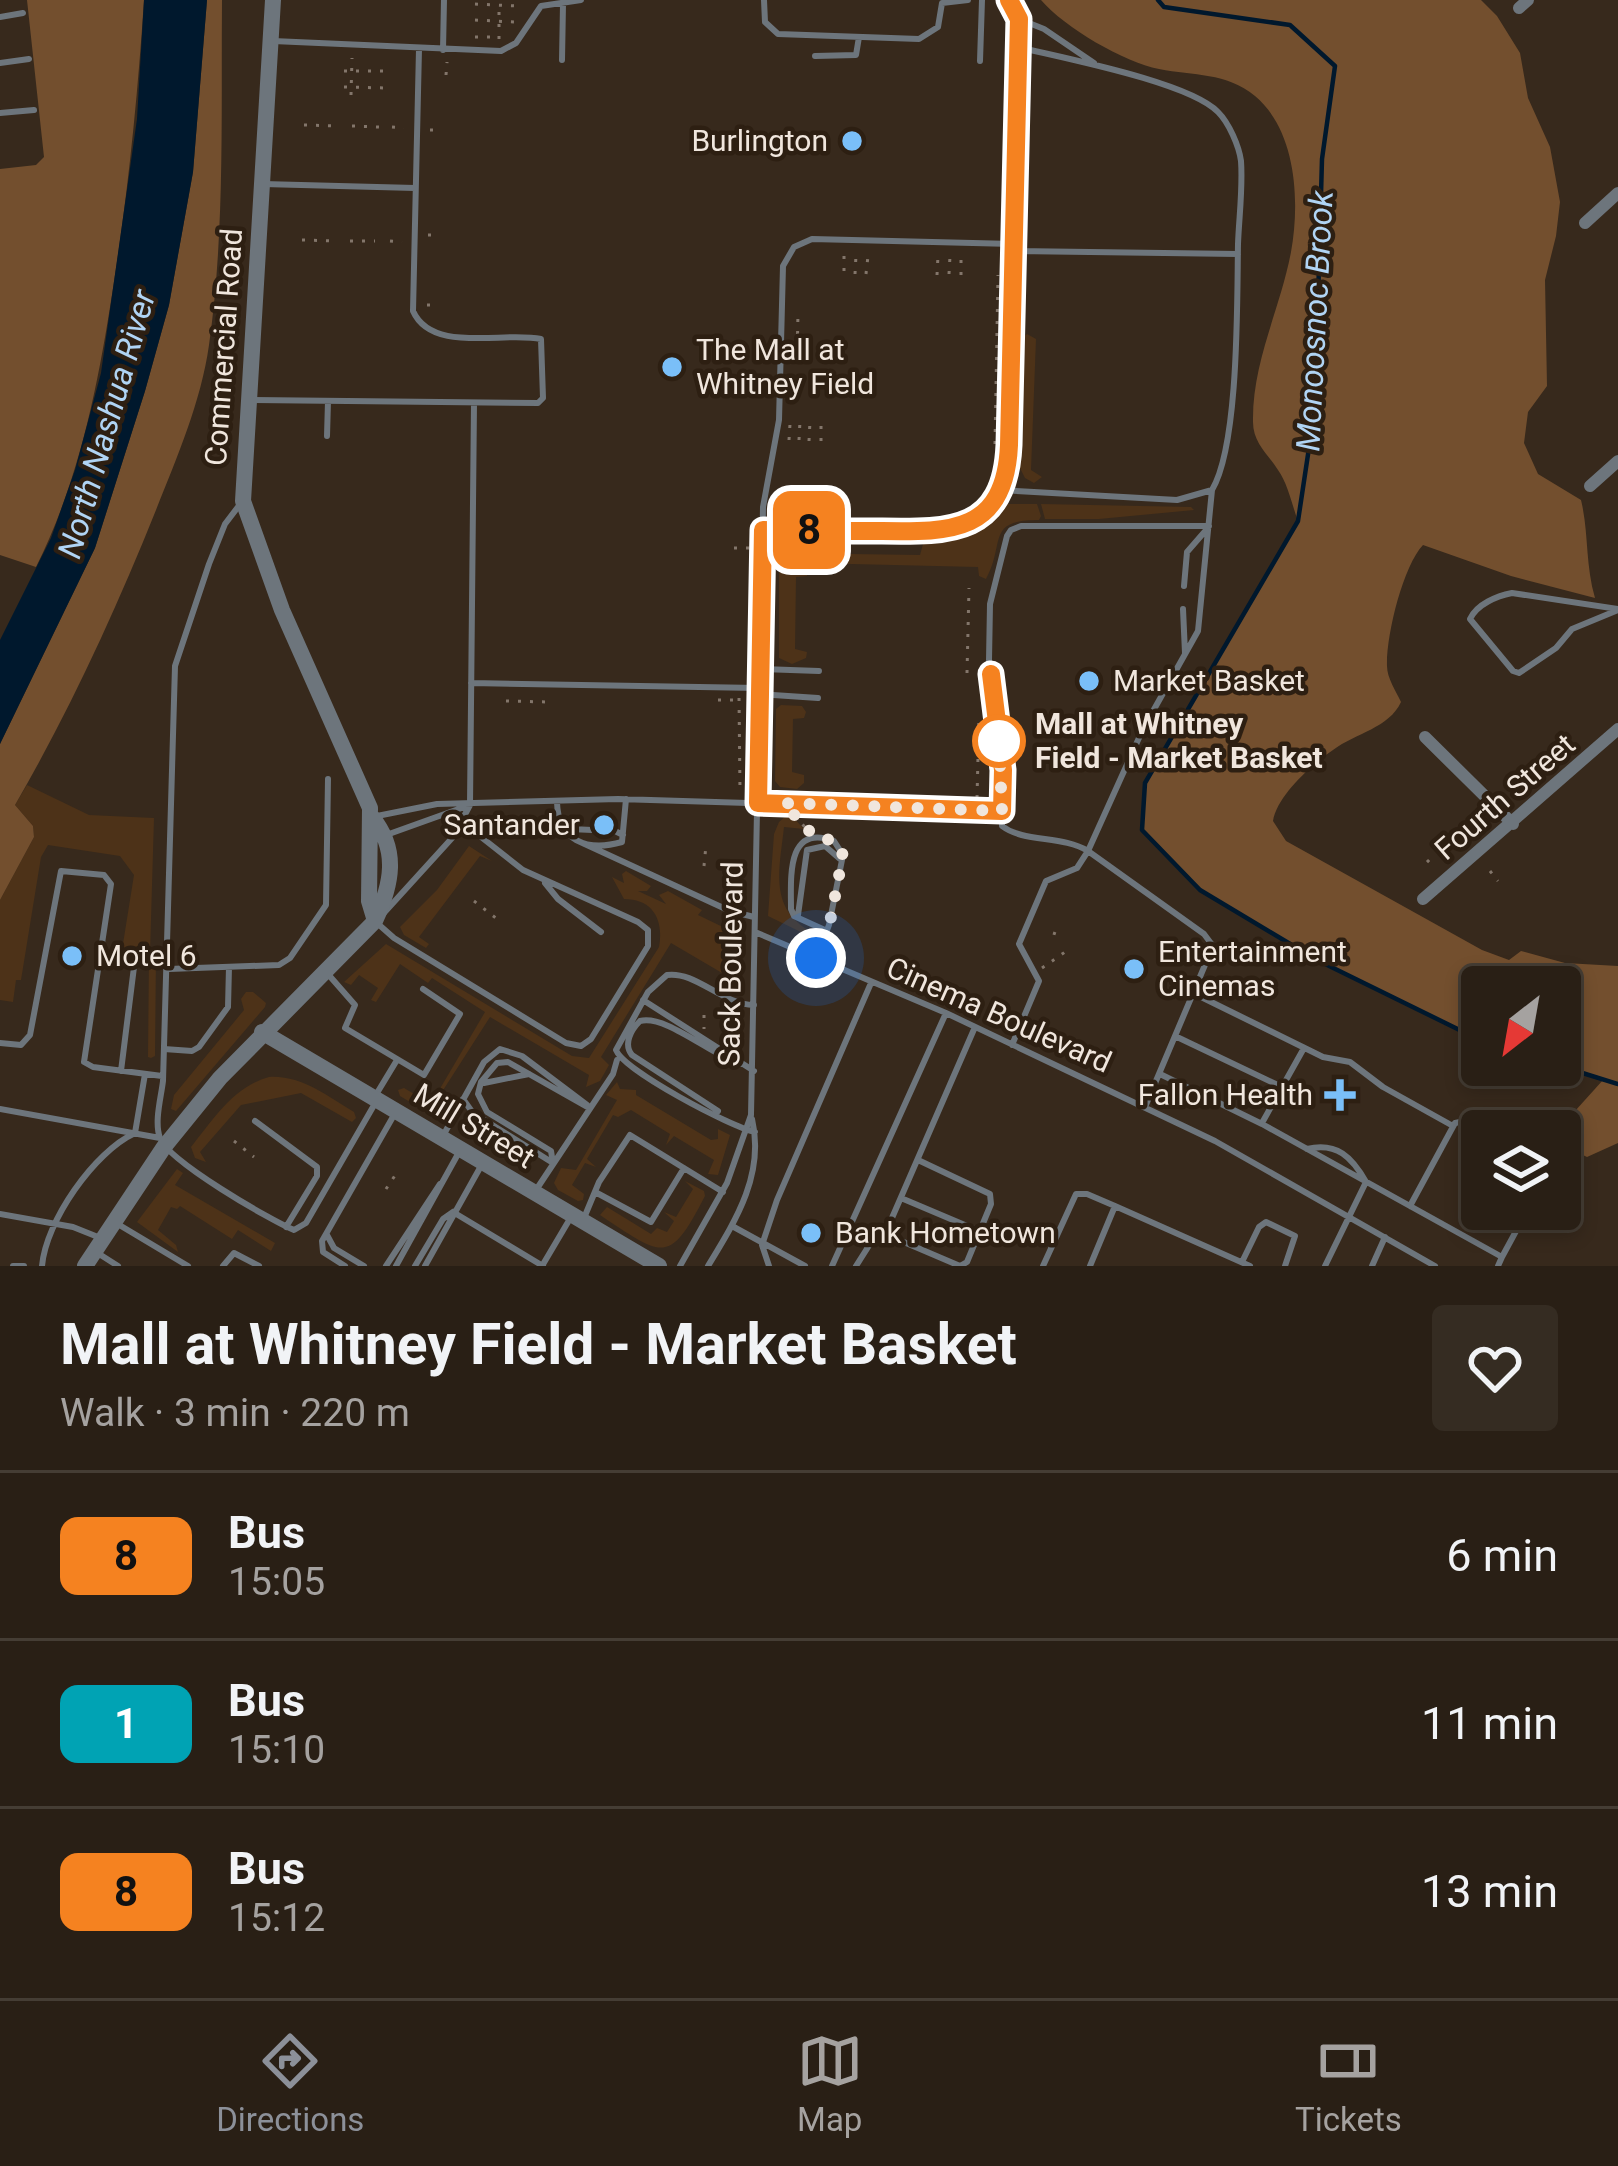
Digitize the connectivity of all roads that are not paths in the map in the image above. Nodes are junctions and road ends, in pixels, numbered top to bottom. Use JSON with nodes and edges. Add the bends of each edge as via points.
{"nodes":[{"id":1,"x":273,"y":0,"type":"edge"},
{"id":2,"x":444,"y":0,"type":"edge"},
{"id":3,"x":581,"y":0,"type":"edge"},
{"id":4,"x":764,"y":0,"type":"edge"},
{"id":5,"x":968,"y":0,"type":"edge"},
{"id":6,"x":982,"y":0,"type":"edge"},
{"id":7,"x":1009,"y":0,"type":"edge"},
{"id":8,"x":943,"y":3,"type":"edge"},
{"id":9,"x":563,"y":4,"type":"junction"},
{"id":10,"x":23,"y":13,"type":"dead end"},
{"id":11,"x":0,"y":17,"type":"edge"},
{"id":12,"x":1019,"y":19,"type":"junction"},
{"id":13,"x":860,"y":37,"type":"junction"},
{"id":14,"x":270,"y":41,"type":"junction"},
{"id":15,"x":1018,"y":47,"type":"junction"},
{"id":16,"x":419,"y":49,"type":"junction"},
{"id":17,"x":442,"y":50,"type":"junction"},
{"id":18,"x":814,"y":56,"type":"dead end"},
{"id":19,"x":29,"y":59,"type":"dead end"},
{"id":20,"x":562,"y":60,"type":"dead end"},
{"id":21,"x":980,"y":61,"type":"dead end"},
{"id":22,"x":0,"y":63,"type":"edge"},
{"id":23,"x":1102,"y":68,"type":"junction"},
{"id":24,"x":34,"y":110,"type":"dead end"},
{"id":25,"x":0,"y":113,"type":"edge"},
{"id":26,"x":262,"y":184,"type":"junction"},
{"id":27,"x":416,"y":188,"type":"junction"},
{"id":28,"x":1618,"y":193,"type":"edge"},
{"id":29,"x":1585,"y":223,"type":"dead end"},
{"id":30,"x":1013,"y":248,"type":"junction"},
{"id":31,"x":1238,"y":254,"type":"junction"},
{"id":32,"x":248,"y":400,"type":"junction"},
{"id":33,"x":328,"y":400,"type":"junction"},
{"id":34,"x":474,"y":403,"type":"junction"},
{"id":35,"x":327,"y":436,"type":"dead end"},
{"id":36,"x":1618,"y":461,"type":"edge"},
{"id":37,"x":1590,"y":486,"type":"dead end"},
{"id":38,"x":999,"y":490,"type":"junction"},
{"id":39,"x":1212,"y":490,"type":"junction"},
{"id":40,"x":243,"y":501,"type":"junction"},
{"id":41,"x":1209,"y":526,"type":"junction"},
{"id":42,"x":763,"y":530,"type":"junction"},
{"id":43,"x":1184,"y":586,"type":"dead end"},
{"id":44,"x":1184,"y":609,"type":"dead end"},
{"id":45,"x":1618,"y":610,"type":"edge"},
{"id":46,"x":1186,"y":654,"type":"junction"},
{"id":47,"x":759,"y":669,"type":"junction"},
{"id":48,"x":819,"y":671,"type":"dead end"},
{"id":49,"x":471,"y":683,"type":"junction"},
{"id":50,"x":758,"y":691,"type":"junction"},
{"id":51,"x":818,"y":698,"type":"dead end"},
{"id":52,"x":1618,"y":730,"type":"edge"},
{"id":53,"x":1425,"y":737,"type":"dead end"},
{"id":54,"x":328,"y":779,"type":"dead end"},
{"id":55,"x":626,"y":799,"type":"junction"},
{"id":56,"x":557,"y":802,"type":"junction"},
{"id":57,"x":758,"y":803,"type":"junction"},
{"id":58,"x":470,"y":805,"type":"junction"},
{"id":59,"x":1002,"y":811,"type":"junction"},
{"id":60,"x":372,"y":817,"type":"junction"},
{"id":61,"x":462,"y":822,"type":"junction"},
{"id":62,"x":1513,"y":824,"type":"junction"},
{"id":63,"x":565,"y":834,"type":"junction"},
{"id":64,"x":623,"y":835,"type":"junction"},
{"id":65,"x":378,"y":837,"type":"junction"},
{"id":66,"x":576,"y":840,"type":"junction"},
{"id":67,"x":1088,"y":851,"type":"junction"},
{"id":68,"x":841,"y":868,"type":"junction"},
{"id":69,"x":543,"y":879,"type":"junction"},
{"id":70,"x":1423,"y":899,"type":"dead end"},
{"id":71,"x":755,"y":917,"type":"junction"},
{"id":72,"x":801,"y":920,"type":"junction"},
{"id":73,"x":375,"y":921,"type":"junction"},
{"id":74,"x":827,"y":931,"type":"junction"},
{"id":75,"x":601,"y":932,"type":"dead end"},
{"id":76,"x":755,"y":932,"type":"junction"},
{"id":77,"x":100,"y":954,"type":"junction"},
{"id":78,"x":816,"y":958,"type":"junction"},
{"id":79,"x":230,"y":967,"type":"junction"},
{"id":80,"x":167,"y":969,"type":"junction"},
{"id":81,"x":325,"y":971,"type":"junction"},
{"id":82,"x":871,"y":983,"type":"junction"},
{"id":83,"x":423,"y":989,"type":"dead end"},
{"id":84,"x":1196,"y":994,"type":"junction"},
{"id":85,"x":643,"y":1000,"type":"junction"},
{"id":86,"x":754,"y":1006,"type":"junction"},
{"id":87,"x":946,"y":1013,"type":"junction"},
{"id":88,"x":975,"y":1027,"type":"junction"},
{"id":89,"x":262,"y":1032,"type":"junction"},
{"id":90,"x":1176,"y":1037,"type":"junction"},
{"id":91,"x":0,"y":1043,"type":"edge"},
{"id":92,"x":1012,"y":1045,"type":"junction"},
{"id":93,"x":1304,"y":1048,"type":"junction"},
{"id":94,"x":164,"y":1049,"type":"junction"},
{"id":95,"x":616,"y":1054,"type":"junction"},
{"id":96,"x":397,"y":1060,"type":"junction"},
{"id":97,"x":741,"y":1064,"type":"junction"},
{"id":98,"x":122,"y":1071,"type":"junction"},
{"id":99,"x":754,"y":1071,"type":"junction"},
{"id":100,"x":145,"y":1074,"type":"junction"},
{"id":101,"x":1160,"y":1074,"type":"junction"},
{"id":102,"x":533,"y":1075,"type":"junction"},
{"id":103,"x":164,"y":1076,"type":"junction"},
{"id":104,"x":1282,"y":1088,"type":"junction"},
{"id":105,"x":478,"y":1090,"type":"junction"},
{"id":106,"x":464,"y":1095,"type":"junction"},
{"id":107,"x":375,"y":1100,"type":"junction"},
{"id":108,"x":589,"y":1108,"type":"junction"},
{"id":109,"x":1145,"y":1108,"type":"junction"},
{"id":110,"x":0,"y":1109,"type":"edge"},
{"id":111,"x":396,"y":1112,"type":"junction"},
{"id":112,"x":751,"y":1115,"type":"junction"},
{"id":113,"x":255,"y":1121,"type":"dead end"},
{"id":114,"x":730,"y":1121,"type":"junction"},
{"id":115,"x":1461,"y":1123,"type":"edge"},
{"id":116,"x":1262,"y":1124,"type":"junction"},
{"id":117,"x":1453,"y":1126,"type":"junction"},
{"id":118,"x":745,"y":1130,"type":"junction"},
{"id":119,"x":755,"y":1132,"type":"junction"},
{"id":120,"x":135,"y":1133,"type":"junction"},
{"id":121,"x":441,"y":1138,"type":"junction"},
{"id":122,"x":162,"y":1143,"type":"junction"},
{"id":123,"x":1307,"y":1149,"type":"junction"},
{"id":124,"x":460,"y":1150,"type":"junction"},
{"id":125,"x":917,"y":1160,"type":"junction"},
{"id":126,"x":482,"y":1163,"type":"junction"},
{"id":127,"x":554,"y":1163,"type":"junction"},
{"id":128,"x":684,"y":1168,"type":"junction"},
{"id":129,"x":1366,"y":1182,"type":"junction"},
{"id":130,"x":441,"y":1184,"type":"junction"},
{"id":131,"x":723,"y":1192,"type":"junction"},
{"id":132,"x":597,"y":1193,"type":"junction"},
{"id":133,"x":535,"y":1194,"type":"junction"},
{"id":134,"x":901,"y":1198,"type":"junction"},
{"id":135,"x":1115,"y":1206,"type":"junction"},
{"id":136,"x":1410,"y":1206,"type":"junction"},
{"id":137,"x":453,"y":1212,"type":"junction"},
{"id":138,"x":0,"y":1214,"type":"edge"},
{"id":139,"x":1348,"y":1216,"type":"junction"},
{"id":140,"x":577,"y":1219,"type":"junction"},
{"id":141,"x":113,"y":1221,"type":"junction"},
{"id":142,"x":57,"y":1224,"type":"junction"},
{"id":143,"x":732,"y":1226,"type":"junction"},
{"id":144,"x":286,"y":1227,"type":"junction"},
{"id":145,"x":1517,"y":1230,"type":"edge"},
{"id":146,"x":328,"y":1231,"type":"junction"},
{"id":147,"x":980,"y":1231,"type":"junction"},
{"id":148,"x":885,"y":1234,"type":"junction"},
{"id":149,"x":1385,"y":1237,"type":"junction"},
{"id":150,"x":763,"y":1240,"type":"junction"},
{"id":151,"x":94,"y":1252,"type":"edge"},
{"id":152,"x":1500,"y":1262,"type":"edge"},
{"id":153,"x":1246,"y":1264,"type":"edge"},
{"id":154,"x":13,"y":1266,"type":"edge"},
{"id":155,"x":24,"y":1266,"type":"edge"},
{"id":156,"x":42,"y":1266,"type":"edge"},
{"id":157,"x":118,"y":1266,"type":"edge"},
{"id":158,"x":188,"y":1266,"type":"edge"},
{"id":159,"x":223,"y":1266,"type":"edge"},
{"id":160,"x":259,"y":1266,"type":"edge"},
{"id":161,"x":345,"y":1266,"type":"edge"},
{"id":162,"x":364,"y":1266,"type":"edge"},
{"id":163,"x":386,"y":1266,"type":"edge"},
{"id":164,"x":396,"y":1266,"type":"edge"},
{"id":165,"x":415,"y":1266,"type":"edge"},
{"id":166,"x":425,"y":1266,"type":"edge"},
{"id":167,"x":543,"y":1266,"type":"edge"},
{"id":168,"x":659,"y":1266,"type":"edge"},
{"id":169,"x":680,"y":1266,"type":"edge"},
{"id":170,"x":708,"y":1266,"type":"edge"},
{"id":171,"x":770,"y":1266,"type":"edge"},
{"id":172,"x":806,"y":1266,"type":"edge"},
{"id":173,"x":832,"y":1266,"type":"edge"},
{"id":174,"x":856,"y":1266,"type":"edge"},
{"id":175,"x":1043,"y":1266,"type":"edge"},
{"id":176,"x":1090,"y":1266,"type":"edge"},
{"id":177,"x":1285,"y":1266,"type":"edge"},
{"id":178,"x":1325,"y":1266,"type":"edge"},
{"id":179,"x":1372,"y":1266,"type":"edge"},
{"id":180,"x":1435,"y":1266,"type":"edge"}],
"edges":[{"from":1,"to":14,"type":"street","name":"Commercial Road"},
{"from":2,"to":17,"type":"lane"},
{"from":3,"to":9,"type":"lane"},
{"from":4,"to":13,"type":"lane","via":[[765,22],[778,34]]},
{"from":5,"to":8,"type":"lane"},
{"from":6,"to":21,"type":"lane"},
{"from":7,"to":12,"type":"lane"},
{"from":8,"to":13,"type":"lane","via":[[926,38]]},
{"from":9,"to":17,"type":"lane","via":[[541,6],[516,43],[498,51]]},
{"from":9,"to":20,"type":"lane"},
{"from":10,"to":11,"type":"lane"},
{"from":12,"to":15,"type":"lane"},
{"from":12,"to":23,"type":"lane"},
{"from":13,"to":18,"type":"lane","via":[[854,56]]},
{"from":14,"to":16,"type":"lane"},
{"from":14,"to":26,"type":"street","name":"Commercial Road"},
{"from":15,"to":23,"type":"lane"},
{"from":15,"to":30,"type":"lane"},
{"from":16,"to":17,"type":"lane"},
{"from":16,"to":27,"type":"lane"},
{"from":19,"to":22,"type":"lane"},
{"from":23,"to":31,"type":"lane","via":[[1203,101],[1226,120],[1241,158]]},
{"from":24,"to":25,"type":"lane"},
{"from":26,"to":27,"type":"lane"},
{"from":26,"to":32,"type":"street","name":"Commercial Road"},
{"from":27,"to":34,"type":"lane","via":[[418,322],[443,335],[543,343],[541,402]]},
{"from":28,"to":29,"type":"street"},
{"from":30,"to":31,"type":"lane"},
{"from":30,"to":38,"type":"lane","via":[[1008,458]]},
{"from":30,"to":42,"type":"lane","name":"Sack Boulevard","via":[[817,239],[790,252]]},
{"from":31,"to":39,"type":"lane","via":[[1229,436]]},
{"from":32,"to":33,"type":"lane"},
{"from":32,"to":40,"type":"street","name":"Commercial Road"},
{"from":33,"to":34,"type":"lane"},
{"from":33,"to":35,"type":"lane"},
{"from":34,"to":49,"type":"lane"},
{"from":36,"to":37,"type":"street"},
{"from":38,"to":39,"type":"lane","via":[[1177,500]]},
{"from":38,"to":42,"type":"lane","via":[[976,519],[946,532]]},
{"from":39,"to":41,"type":"lane"},
{"from":40,"to":60,"type":"street","name":"Commercial Road"},
{"from":40,"to":80,"type":"lane","via":[[220,536],[175,667]]},
{"from":41,"to":43,"type":"lane","via":[[1187,552]]},
{"from":41,"to":46,"type":"lane","via":[[1201,615]]},
{"from":41,"to":59,"type":"lane","via":[[1009,532],[990,604]]},
{"from":42,"to":47,"type":"lane","name":"Sack Boulevard"},
{"from":44,"to":46,"type":"lane"},
{"from":45,"to":45,"type":"lane","via":[[1572,629],[1520,674],[1470,619],[1512,593]]},
{"from":46,"to":67,"type":"lane"},
{"from":47,"to":48,"type":"lane"},
{"from":47,"to":50,"type":"lane","name":"Sack Boulevard"},
{"from":49,"to":50,"type":"lane"},
{"from":49,"to":58,"type":"lane"},
{"from":50,"to":51,"type":"lane"},
{"from":50,"to":57,"type":"lane","name":"Sack Boulevard"},
{"from":52,"to":62,"type":"street","name":"Fourth Street"},
{"from":53,"to":62,"type":"street"},
{"from":54,"to":79,"type":"lane","via":[[323,913],[286,962]]},
{"from":55,"to":56,"type":"lane"},
{"from":55,"to":57,"type":"lane"},
{"from":55,"to":64,"type":"lane"},
{"from":56,"to":58,"type":"lane"},
{"from":56,"to":63,"type":"lane"},
{"from":57,"to":59,"type":"lane"},
{"from":57,"to":71,"type":"lane","name":"Sack Boulevard"},
{"from":58,"to":60,"type":"lane"},
{"from":58,"to":61,"type":"lane"},
{"from":58,"to":65,"type":"lane"},
{"from":59,"to":67,"type":"lane","via":[[1010,832]]},
{"from":60,"to":65,"type":"street","name":"Commercial Road"},
{"from":61,"to":69,"type":"lane"},
{"from":61,"to":73,"type":"lane"},
{"from":62,"to":70,"type":"street","name":"Fourth Street"},
{"from":63,"to":64,"type":"lane"},
{"from":63,"to":66,"type":"lane"},
{"from":64,"to":66,"type":"lane","via":[[616,845]]},
{"from":65,"to":73,"type":"street","name":"Commercial Road","via":[[369,901]]},
{"from":66,"to":71,"type":"lane"},
{"from":67,"to":84,"type":"lane","via":[[1211,940],[1214,952]]},
{"from":67,"to":92,"type":"lane","via":[[1077,868],[1046,881],[1019,944],[1039,981]]},
{"from":68,"to":72,"type":"lane","via":[[830,848],[807,850]]},
{"from":68,"to":72,"type":"lane","via":[[834,841],[802,842],[791,909]]},
{"from":68,"to":74,"type":"lane"},
{"from":69,"to":73,"type":"lane","via":[[638,922],[650,936],[595,1034],[580,1046]]},
{"from":69,"to":75,"type":"lane"},
{"from":71,"to":76,"type":"lane","name":"Sack Boulevard"},
{"from":72,"to":74,"type":"lane"},
{"from":73,"to":81,"type":"street"},
{"from":74,"to":78,"type":"lane"},
{"from":76,"to":78,"type":"lane","name":"Cinema Boulevard"},
{"from":76,"to":86,"type":"lane","name":"Sack Boulevard"},
{"from":77,"to":91,"type":"lane","via":[[110,880],[64,870],[30,1034],[21,1045]]},
{"from":77,"to":98,"type":"lane","via":[[134,967]]},
{"from":77,"to":98,"type":"lane","via":[[84,1059]]},
{"from":78,"to":82,"type":"lane","name":"Cinema Boulevard"},
{"from":79,"to":80,"type":"lane"},
{"from":79,"to":94,"type":"lane","via":[[228,1007],[199,1047]]},
{"from":80,"to":94,"type":"lane"},
{"from":81,"to":89,"type":"street"},
{"from":81,"to":96,"type":"lane","via":[[355,1005],[345,1028]]},
{"from":82,"to":87,"type":"lane","name":"Cinema Boulevard"},
{"from":82,"to":150,"type":"lane"},
{"from":83,"to":96,"type":"lane","via":[[460,1017],[426,1075]]},
{"from":84,"to":90,"type":"lane"},
{"from":84,"to":93,"type":"lane"},
{"from":85,"to":86,"type":"lane","via":[[658,980],[677,973],[734,1004]]},
{"from":85,"to":95,"type":"lane"},
{"from":85,"to":97,"type":"lane"},
{"from":86,"to":99,"type":"lane","name":"Sack Boulevard"},
{"from":87,"to":88,"type":"lane","name":"Cinema Boulevard"},
{"from":87,"to":173,"type":"lane"},
{"from":88,"to":92,"type":"lane","name":"Cinema Boulevard"},
{"from":88,"to":125,"type":"lane"},
{"from":89,"to":107,"type":"street","name":"Mill Street"},
{"from":89,"to":122,"type":"street"},
{"from":90,"to":101,"type":"lane"},
{"from":90,"to":104,"type":"lane"},
{"from":92,"to":109,"type":"lane","name":"Cinema Boulevard"},
{"from":93,"to":104,"type":"lane"},
{"from":93,"to":117,"type":"lane","via":[[1349,1062]]},
{"from":94,"to":103,"type":"lane"},
{"from":95,"to":108,"type":"lane","via":[[613,1074]]},
{"from":95,"to":114,"type":"lane"},
{"from":96,"to":107,"type":"lane"},
{"from":97,"to":99,"type":"lane"},
{"from":97,"to":114,"type":"lane","via":[[654,1019],[637,1024],[628,1042],[634,1058]]},
{"from":98,"to":100,"type":"lane"},
{"from":99,"to":112,"type":"lane","name":"Sack Boulevard"},
{"from":100,"to":103,"type":"lane"},
{"from":100,"to":120,"type":"lane"},
{"from":101,"to":109,"type":"lane"},
{"from":101,"to":116,"type":"lane"},
{"from":102,"to":105,"type":"lane","via":[[487,1081]]},
{"from":102,"to":105,"type":"lane","via":[[500,1061]]},
{"from":102,"to":108,"type":"lane"},
{"from":103,"to":122,"type":"lane"},
{"from":104,"to":116,"type":"lane"},
{"from":105,"to":127,"type":"lane","via":[[483,1109],[549,1149]]},
{"from":106,"to":108,"type":"lane","via":[[487,1058],[504,1049]]},
{"from":106,"to":121,"type":"lane"},
{"from":106,"to":127,"type":"lane","via":[[471,1112]]},
{"from":107,"to":111,"type":"street","name":"Mill Street"},
{"from":107,"to":144,"type":"lane","via":[[306,1223]]},
{"from":108,"to":127,"type":"lane"},
{"from":109,"to":139,"type":"lane","name":"Cinema Boulevard"},
{"from":110,"to":120,"type":"lane"},
{"from":111,"to":121,"type":"street","name":"Mill Street"},
{"from":111,"to":146,"type":"lane"},
{"from":112,"to":118,"type":"lane","name":"Sack Boulevard"},
{"from":112,"to":119,"type":"lane"},
{"from":113,"to":144,"type":"lane","via":[[317,1167]]},
{"from":114,"to":118,"type":"lane"},
{"from":115,"to":117,"type":"lane"},
{"from":116,"to":123,"type":"lane"},
{"from":117,"to":136,"type":"lane"},
{"from":118,"to":119,"type":"lane"},
{"from":118,"to":131,"type":"lane","name":"Sack Boulevard"},
{"from":119,"to":143,"type":"lane","via":[[750,1182]]},
{"from":120,"to":122,"type":"lane"},
{"from":120,"to":142,"type":"lane","via":[[103,1153]]},
{"from":121,"to":124,"type":"street","name":"Mill Street"},
{"from":122,"to":141,"type":"street"},
{"from":122,"to":144,"type":"lane"},
{"from":123,"to":129,"type":"lane"},
{"from":123,"to":129,"type":"lane","via":[[1340,1152]]},
{"from":124,"to":126,"type":"street","name":"Mill Street"},
{"from":124,"to":130,"type":"lane"},
{"from":125,"to":134,"type":"lane"},
{"from":125,"to":147,"type":"lane","via":[[988,1191]]},
{"from":126,"to":133,"type":"street","name":"Mill Street"},
{"from":126,"to":137,"type":"lane"},
{"from":127,"to":133,"type":"lane"},
{"from":128,"to":131,"type":"lane"},
{"from":128,"to":132,"type":"lane","via":[[650,1222]]},
{"from":128,"to":132,"type":"lane","via":[[630,1135]]},
{"from":129,"to":136,"type":"lane"},
{"from":129,"to":139,"type":"lane"},
{"from":130,"to":163,"type":"lane"},
{"from":130,"to":164,"type":"lane"},
{"from":131,"to":169,"type":"lane","name":"Sack Boulevard"},
{"from":132,"to":140,"type":"lane"},
{"from":133,"to":140,"type":"street","name":"Mill Street"},
{"from":134,"to":147,"type":"lane"},
{"from":134,"to":148,"type":"lane"},
{"from":135,"to":153,"type":"lane"},
{"from":135,"to":175,"type":"lane","via":[[1076,1194]]},
{"from":135,"to":176,"type":"lane"},
{"from":136,"to":152,"type":"lane"},
{"from":137,"to":165,"type":"lane"},
{"from":137,"to":166,"type":"lane"},
{"from":137,"to":167,"type":"lane"},
{"from":138,"to":142,"type":"lane"},
{"from":139,"to":149,"type":"lane","name":"Cinema Boulevard"},
{"from":139,"to":178,"type":"lane"},
{"from":140,"to":167,"type":"lane"},
{"from":140,"to":168,"type":"street","name":"Mill Street"},
{"from":141,"to":151,"type":"street"},
{"from":141,"to":158,"type":"lane"},
{"from":142,"to":151,"type":"lane"},
{"from":142,"to":156,"type":"lane"},
{"from":143,"to":150,"type":"lane"},
{"from":143,"to":170,"type":"lane"},
{"from":145,"to":152,"type":"lane"},
{"from":146,"to":161,"type":"lane","via":[[323,1252]]},
{"from":146,"to":162,"type":"lane","via":[[334,1248]]},
{"from":147,"to":148,"type":"lane","via":[[963,1266]]},
{"from":148,"to":174,"type":"lane"},
{"from":149,"to":179,"type":"lane"},
{"from":149,"to":180,"type":"lane","name":"Cinema Boulevard"},
{"from":150,"to":171,"type":"lane"},
{"from":150,"to":172,"type":"lane"},
{"from":151,"to":157,"type":"lane"},
{"from":153,"to":177,"type":"lane","via":[[1266,1222],[1295,1236]]},
{"from":154,"to":155,"type":"lane"},
{"from":159,"to":160,"type":"lane","via":[[234,1252]]}]}
